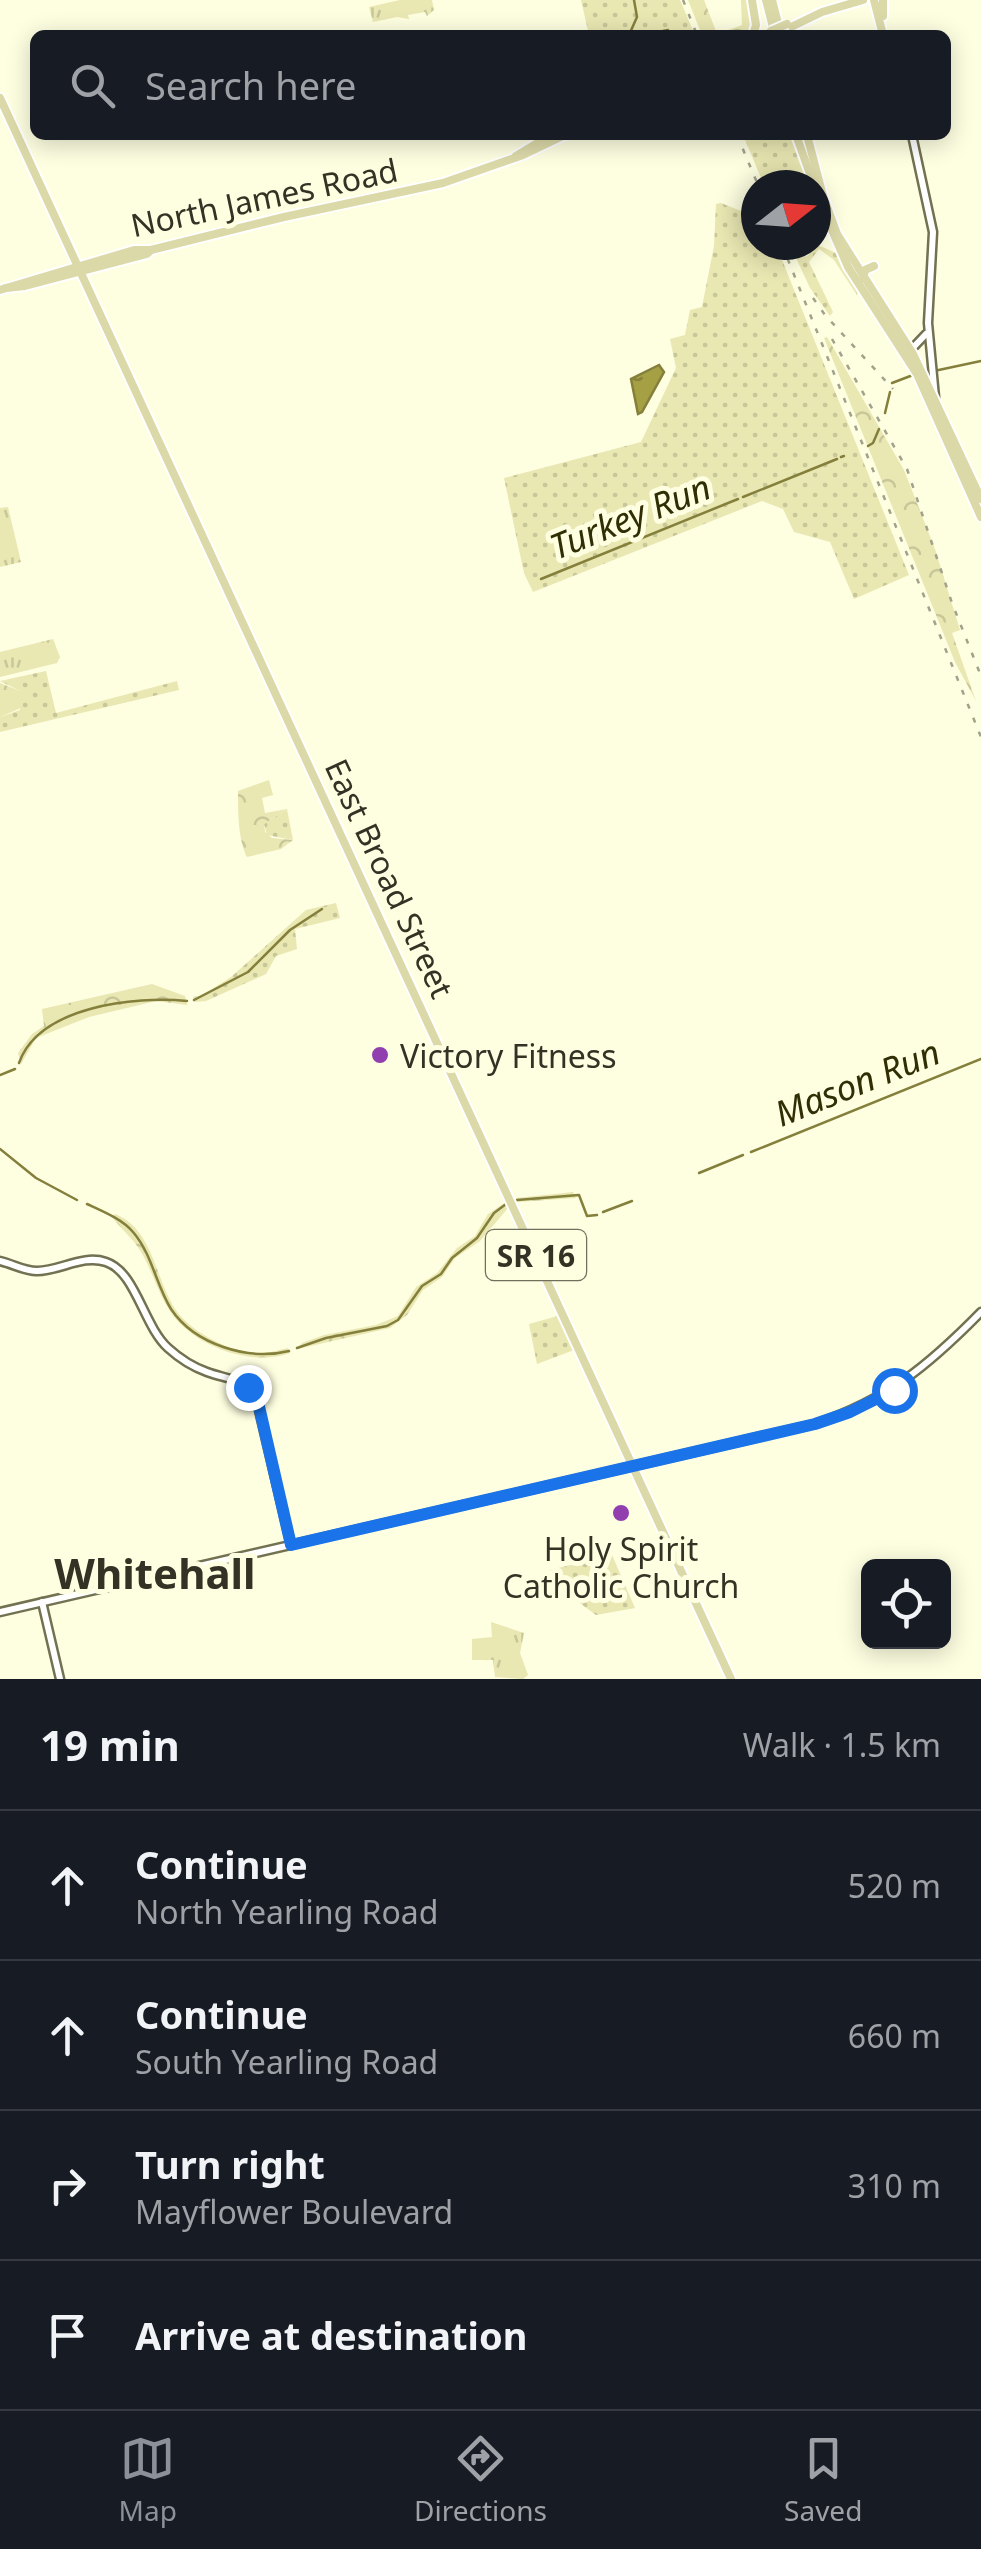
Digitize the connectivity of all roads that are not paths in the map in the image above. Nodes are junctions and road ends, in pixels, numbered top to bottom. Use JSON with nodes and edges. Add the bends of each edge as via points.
{"nodes":[{"id":1,"x":752,"y":0,"type":"edge"},
{"id":2,"x":769,"y":0,"type":"edge"},
{"id":3,"x":844,"y":0,"type":"edge"},
{"id":4,"x":863,"y":0,"type":"edge"},
{"id":5,"x":879,"y":0,"type":"edge"},
{"id":6,"x":754,"y":30,"type":"edge"},
{"id":7,"x":776,"y":30,"type":"edge"},
{"id":8,"x":781,"y":30,"type":"edge"},
{"id":9,"x":782,"y":30,"type":"edge"},
{"id":10,"x":885,"y":30,"type":"edge"},
{"id":11,"x":885,"y":30,"type":"edge"},
{"id":12,"x":0,"y":98,"type":"edge"},
{"id":13,"x":544,"y":140,"type":"edge"},
{"id":14,"x":550,"y":140,"type":"edge"},
{"id":15,"x":802,"y":140,"type":"edge"},
{"id":16,"x":803,"y":140,"type":"edge"},
{"id":17,"x":912,"y":140,"type":"edge"},
{"id":18,"x":534,"y":146,"type":"junction"},
{"id":19,"x":810,"y":170,"type":"edge"},
{"id":20,"x":831,"y":227,"type":"edge"},
{"id":21,"x":874,"y":266,"type":"dead end"},
{"id":22,"x":80,"y":268,"type":"junction"},
{"id":23,"x":863,"y":278,"type":"junction"},
{"id":24,"x":3,"y":289,"type":"edge"},
{"id":25,"x":928,"y":323,"type":"junction"},
{"id":26,"x":908,"y":353,"type":"junction"},
{"id":27,"x":936,"y":398,"type":"junction"},
{"id":28,"x":981,"y":499,"type":"edge"},
{"id":29,"x":981,"y":517,"type":"edge"},
{"id":30,"x":0,"y":1261,"type":"edge"},
{"id":31,"x":981,"y":1312,"type":"edge"},
{"id":32,"x":633,"y":1467,"type":"junction"},
{"id":33,"x":291,"y":1545,"type":"junction"},
{"id":34,"x":42,"y":1602,"type":"junction"},
{"id":35,"x":0,"y":1612,"type":"edge"},
{"id":36,"x":60,"y":1679,"type":"edge"},
{"id":37,"x":731,"y":1679,"type":"edge"}],
"edges":[{"from":1,"to":6,"type":"main road"},
{"from":2,"to":7,"type":"main road"},
{"from":3,"to":8,"type":"main road"},
{"from":4,"to":9,"type":"main road"},
{"from":5,"to":10,"type":"main road"},
{"from":5,"to":11,"type":"main road"},
{"from":12,"to":22,"type":"main road","name":"East Broad Street","number":"SR 16"},
{"from":13,"to":18,"type":"main road"},
{"from":14,"to":18,"type":"main road"},
{"from":15,"to":19,"type":"main road"},
{"from":16,"to":23,"type":"main road","via":[[831,219]]},
{"from":17,"to":25,"type":"street","via":[[933,232]]},
{"from":18,"to":22,"type":"main road","name":"North James Road","via":[[443,184],[134,250]]},
{"from":20,"to":26,"type":"main road","via":[[848,266]]},
{"from":21,"to":23,"type":"main road"},
{"from":22,"to":24,"type":"main road","name":"North James Road"},
{"from":22,"to":32,"type":"main road","name":"East Broad Street","number":"SR 16"},
{"from":23,"to":26,"type":"main road"},
{"from":25,"to":26,"type":"street"},
{"from":25,"to":27,"type":"street"},
{"from":26,"to":27,"type":"main road"},
{"from":26,"to":29,"type":"main road"},
{"from":27,"to":28,"type":"main road"},
{"from":30,"to":33,"type":"street","via":[[34,1271],[108,1263],[126,1276],[169,1349],[202,1371],[248,1387],[258,1402]]},
{"from":31,"to":32,"type":"street","via":[[921,1370],[850,1412]]},
{"from":32,"to":33,"type":"street"},
{"from":32,"to":37,"type":"main road","name":"East Broad Street","number":"SR 16"},
{"from":33,"to":34,"type":"street"},
{"from":34,"to":35,"type":"street"},
{"from":34,"to":36,"type":"street"}]}
